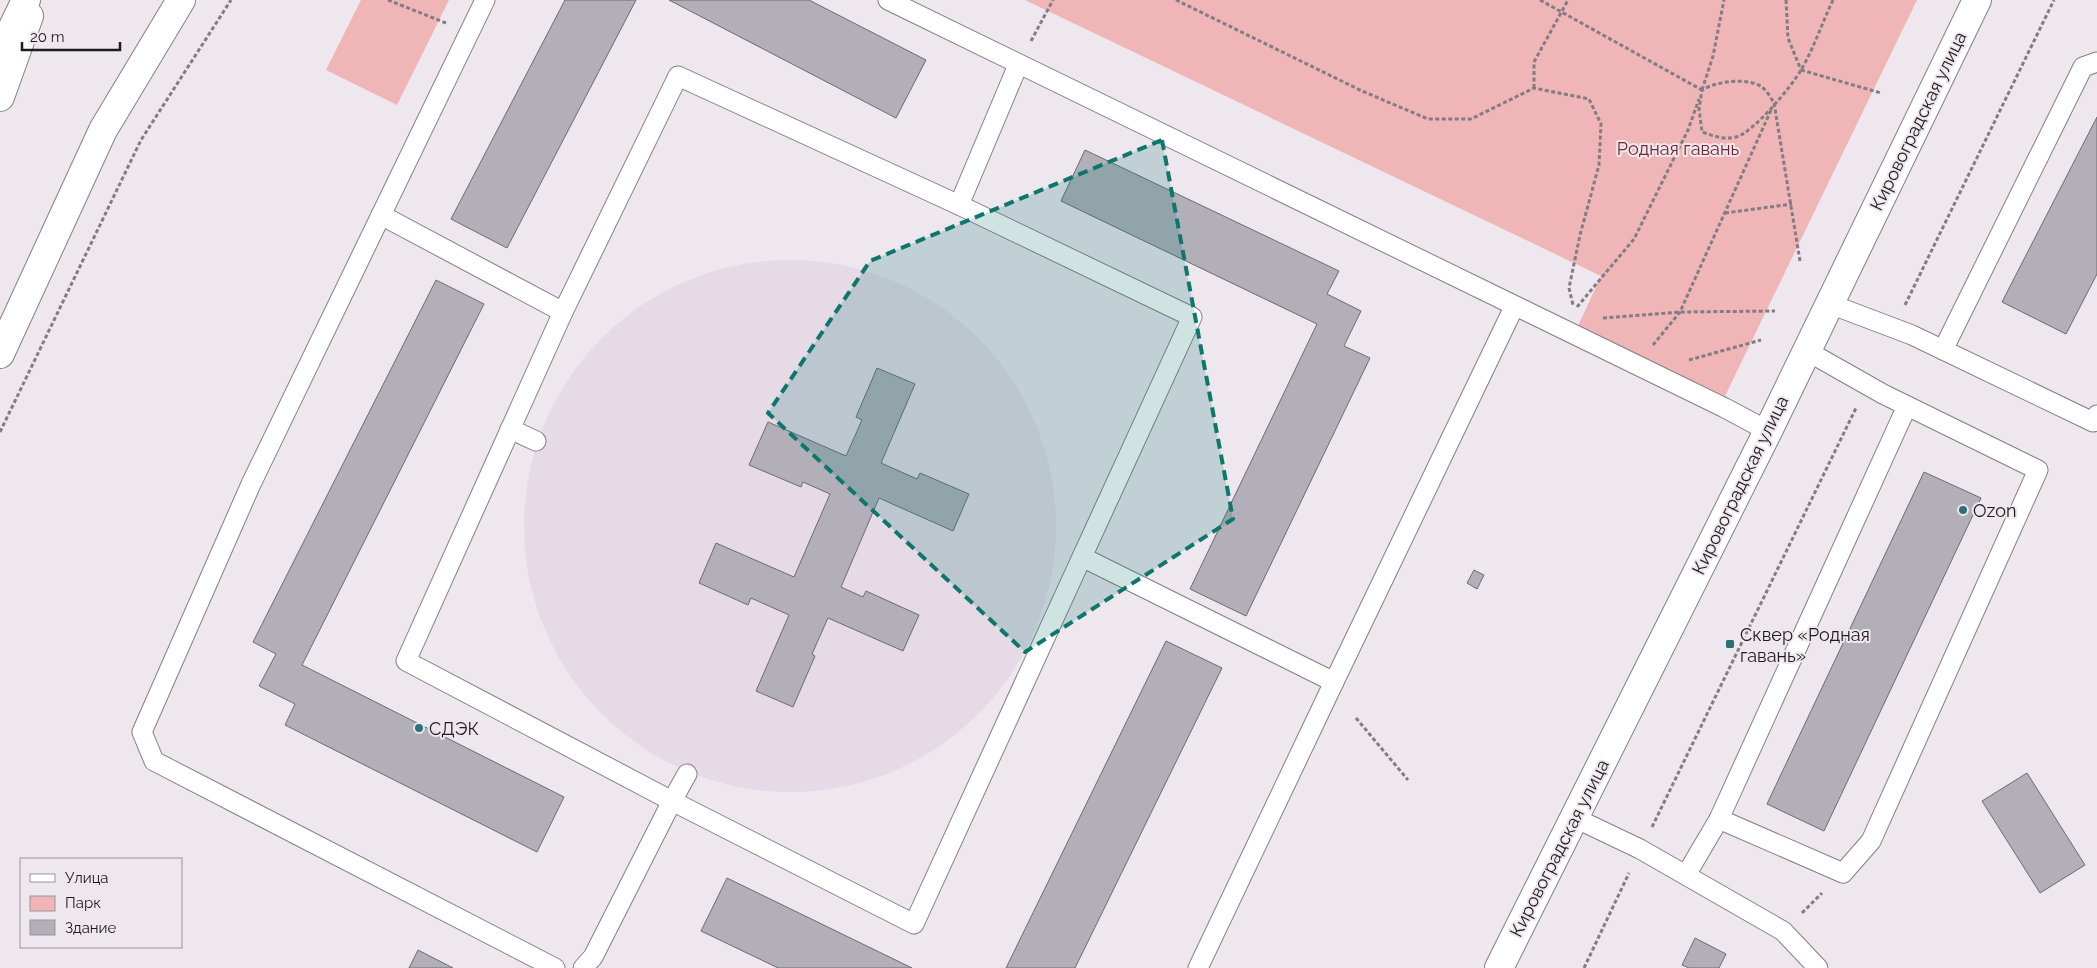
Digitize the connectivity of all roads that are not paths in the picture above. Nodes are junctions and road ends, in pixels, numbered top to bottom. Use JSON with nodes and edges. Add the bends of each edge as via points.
{"nodes":[{"id":1,"x":26,"y":0,"type":"edge"},
{"id":2,"x":35,"y":0,"type":"edge"},
{"id":3,"x":181,"y":0,"type":"edge"},
{"id":4,"x":485,"y":0,"type":"edge"},
{"id":5,"x":888,"y":0,"type":"edge"},
{"id":6,"x":1977,"y":0,"type":"edge"},
{"id":7,"x":0,"y":54,"type":"edge"},
{"id":8,"x":2097,"y":62,"type":"edge"},
{"id":9,"x":1018,"y":65,"type":"junction"},
{"id":10,"x":0,"y":97,"type":"edge"},
{"id":11,"x":959,"y":205,"type":"junction"},
{"id":12,"x":382,"y":215,"type":"junction"},
{"id":13,"x":1830,"y":304,"type":"junction"},
{"id":14,"x":1514,"y":307,"type":"junction"},
{"id":15,"x":563,"y":312,"type":"junction"},
{"id":16,"x":1807,"y":350,"type":"junction"},
{"id":17,"x":1943,"y":350,"type":"junction"},
{"id":18,"x":0,"y":354,"type":"edge"},
{"id":19,"x":1907,"y":406,"type":"junction"},
{"id":20,"x":2097,"y":414,"type":"edge"},
{"id":21,"x":510,"y":429,"type":"junction"},
{"id":22,"x":1768,"y":431,"type":"junction"},
{"id":23,"x":536,"y":441,"type":"dead end"},
{"id":24,"x":1082,"y":557,"type":"junction"},
{"id":25,"x":1334,"y":682,"type":"junction"},
{"id":26,"x":687,"y":774,"type":"dead end"},
{"id":27,"x":672,"y":801,"type":"junction"},
{"id":28,"x":1575,"y":818,"type":"junction"},
{"id":29,"x":1719,"y":819,"type":"junction"},
{"id":30,"x":1686,"y":875,"type":"junction"},
{"id":31,"x":555,"y":968,"type":"edge"},
{"id":32,"x":583,"y":968,"type":"edge"},
{"id":33,"x":1198,"y":968,"type":"edge"},
{"id":34,"x":1499,"y":968,"type":"edge"},
{"id":35,"x":1818,"y":968,"type":"edge"}],
"edges":[{"from":1,"to":7,"type":"street"},
{"from":2,"to":10,"type":"street"},
{"from":3,"to":18,"type":"street","via":[[104,130]]},
{"from":4,"to":12,"type":"lane"},
{"from":5,"to":9,"type":"lane"},
{"from":6,"to":13,"type":"street","name":"Кировоградская улица"},
{"from":8,"to":17,"type":"lane","via":[[2083,68]]},
{"from":9,"to":11,"type":"lane"},
{"from":9,"to":14,"type":"lane"},
{"from":11,"to":15,"type":"lane","via":[[678,76]]},
{"from":11,"to":24,"type":"lane","via":[[1192,317]]},
{"from":12,"to":15,"type":"lane"},
{"from":12,"to":31,"type":"lane","via":[[251,484],[142,732],[154,761]]},
{"from":13,"to":16,"type":"street","name":"Кировоградская улица"},
{"from":13,"to":17,"type":"lane"},
{"from":14,"to":22,"type":"lane"},
{"from":14,"to":25,"type":"lane"},
{"from":15,"to":21,"type":"lane"},
{"from":16,"to":19,"type":"lane"},
{"from":16,"to":22,"type":"street","name":"Кировоградская улица"},
{"from":17,"to":20,"type":"lane","via":[[2094,422]]},
{"from":19,"to":29,"type":"lane"},
{"from":19,"to":29,"type":"lane","via":[[2038,470],[1871,841],[1843,874]]},
{"from":21,"to":23,"type":"lane"},
{"from":21,"to":27,"type":"lane","via":[[406,661]]},
{"from":22,"to":28,"type":"street","name":"Кировоградская улица"},
{"from":24,"to":25,"type":"lane"},
{"from":24,"to":27,"type":"lane","via":[[914,924]]},
{"from":25,"to":33,"type":"lane"},
{"from":26,"to":27,"type":"lane"},
{"from":27,"to":32,"type":"lane","via":[[593,957]]},
{"from":28,"to":30,"type":"lane"},
{"from":28,"to":34,"type":"street","name":"Кировоградская улица"},
{"from":29,"to":30,"type":"lane"},
{"from":30,"to":35,"type":"lane","via":[[1783,930]]}]}
